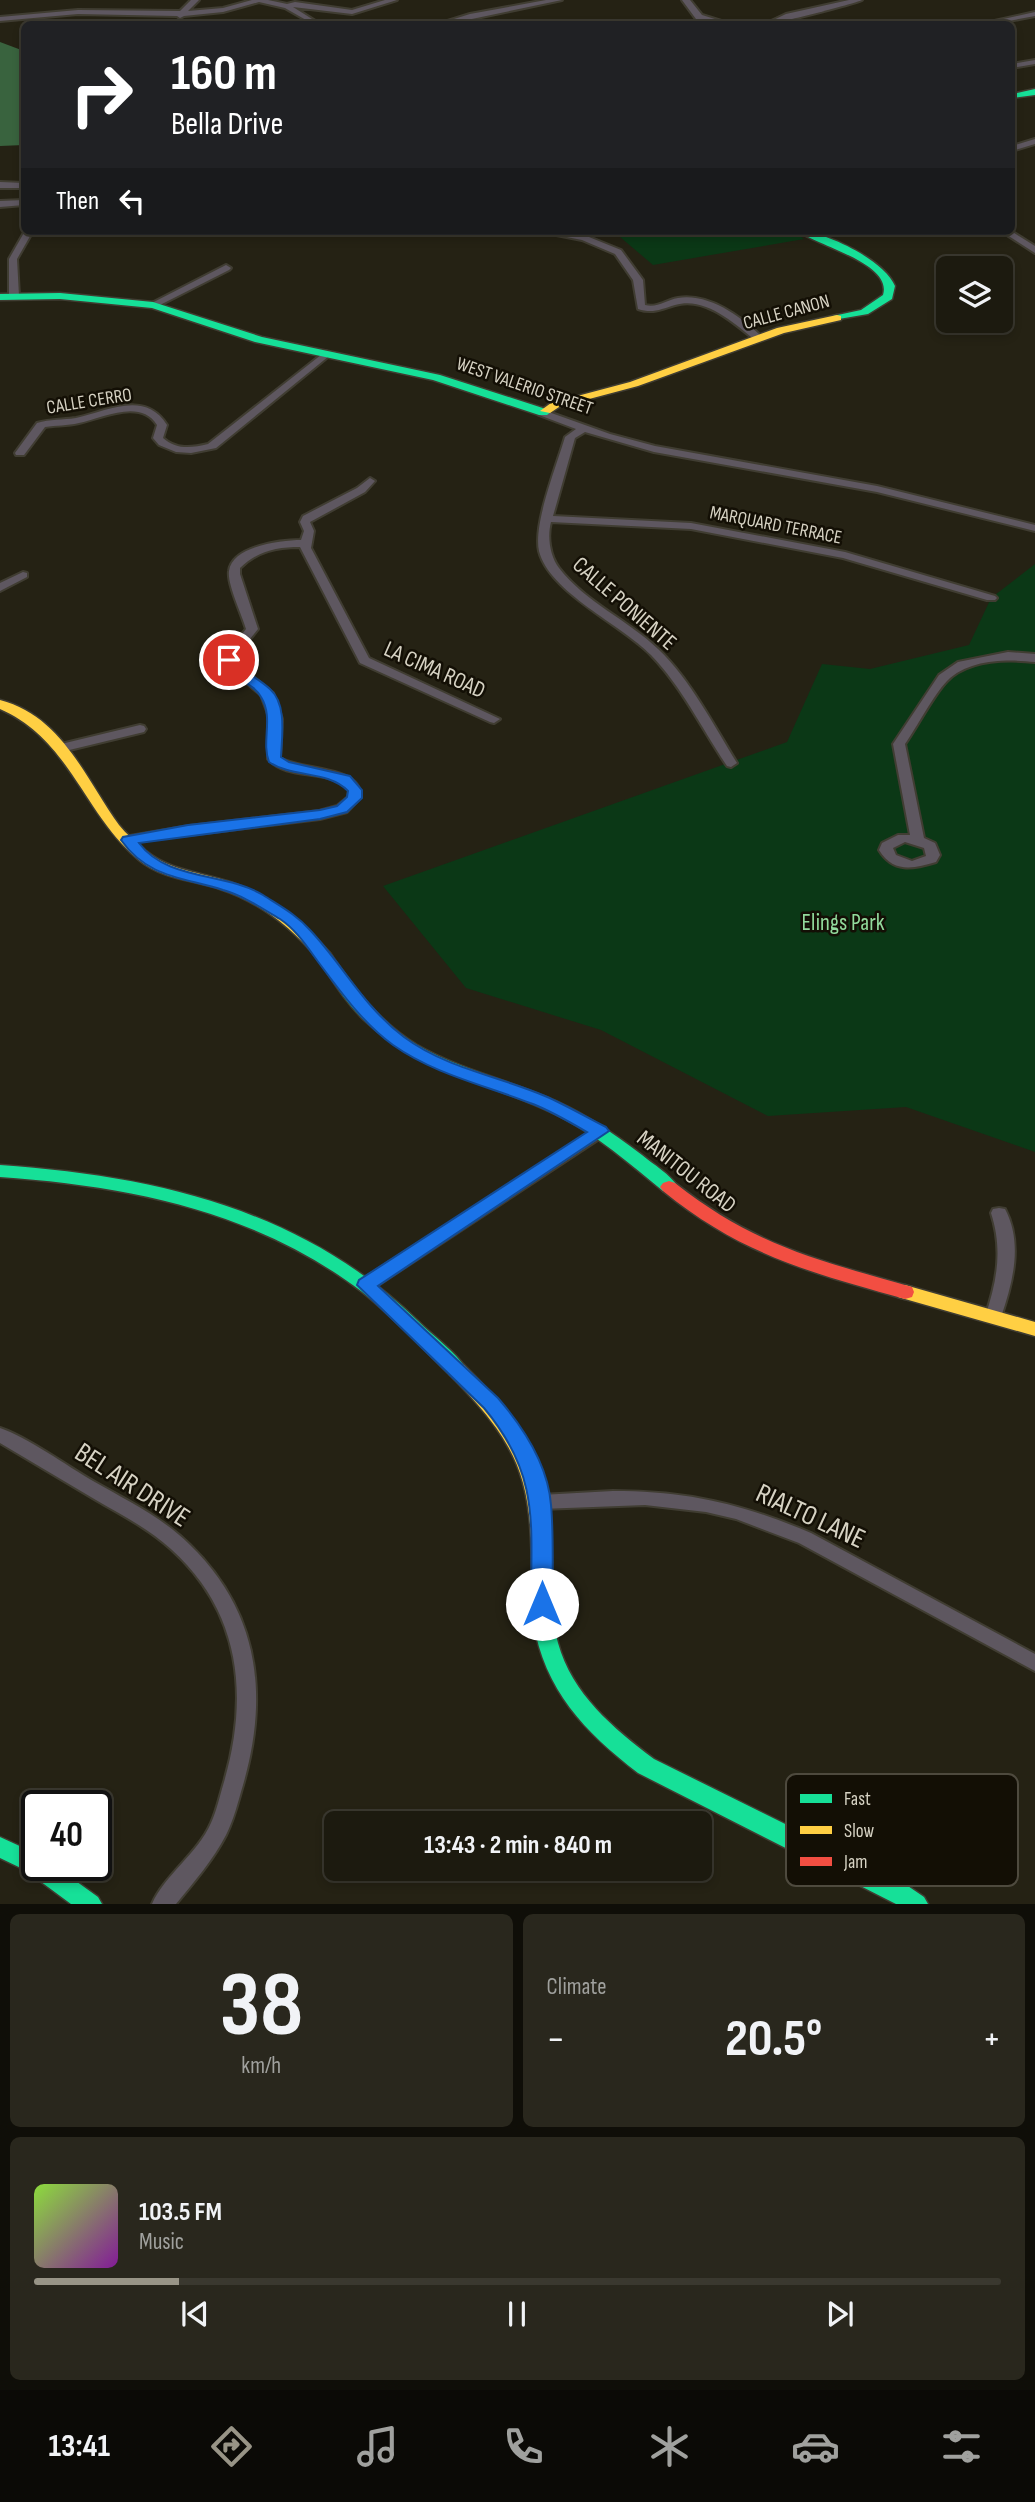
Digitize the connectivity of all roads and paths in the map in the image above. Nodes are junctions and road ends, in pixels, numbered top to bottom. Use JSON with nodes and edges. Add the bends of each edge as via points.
{"nodes":[{"id":1,"x":125,"y":0,"type":"edge"},
{"id":2,"x":195,"y":0,"type":"edge"},
{"id":3,"x":258,"y":0,"type":"edge"},
{"id":4,"x":393,"y":0,"type":"edge"},
{"id":5,"x":558,"y":0,"type":"edge"},
{"id":6,"x":686,"y":0,"type":"edge"},
{"id":7,"x":858,"y":0,"type":"edge"},
{"id":8,"x":287,"y":6,"type":"junction"},
{"id":9,"x":148,"y":13,"type":"junction"},
{"id":10,"x":1035,"y":14,"type":"edge"},
{"id":11,"x":180,"y":16,"type":"junction"},
{"id":12,"x":0,"y":19,"type":"edge"},
{"id":13,"x":189,"y":21,"type":"edge"},
{"id":14,"x":312,"y":21,"type":"edge"},
{"id":15,"x":452,"y":21,"type":"edge"},
{"id":16,"x":715,"y":21,"type":"edge"},
{"id":17,"x":776,"y":21,"type":"edge"},
{"id":18,"x":1000,"y":21,"type":"edge"},
{"id":19,"x":1035,"y":62,"type":"edge"},
{"id":20,"x":1015,"y":65,"type":"edge"},
{"id":21,"x":1035,"y":92,"type":"edge"},
{"id":22,"x":1015,"y":95,"type":"edge"},
{"id":23,"x":1030,"y":142,"type":"edge"},
{"id":24,"x":1035,"y":147,"type":"edge"},
{"id":25,"x":0,"y":185,"type":"edge"},
{"id":26,"x":21,"y":186,"type":"edge"},
{"id":27,"x":21,"y":202,"type":"edge"},
{"id":28,"x":0,"y":204,"type":"edge"},
{"id":29,"x":25,"y":235,"type":"edge"},
{"id":30,"x":565,"y":235,"type":"edge"},
{"id":31,"x":809,"y":235,"type":"edge"},
{"id":32,"x":1011,"y":235,"type":"edge"},
{"id":33,"x":1035,"y":250,"type":"edge"},
{"id":34,"x":226,"y":268,"type":"dead end"},
{"id":35,"x":7,"y":297,"type":"edge"},
{"id":36,"x":153,"y":305,"type":"junction"},
{"id":37,"x":758,"y":338,"type":"junction"},
{"id":38,"x":326,"y":354,"type":"junction"},
{"id":39,"x":545,"y":412,"type":"junction"},
{"id":40,"x":584,"y":428,"type":"junction"},
{"id":41,"x":20,"y":453,"type":"dead end"},
{"id":42,"x":370,"y":481,"type":"dead end"},
{"id":43,"x":548,"y":519,"type":"junction"},
{"id":44,"x":1035,"y":528,"type":"edge"},
{"id":45,"x":307,"y":544,"type":"junction"},
{"id":46,"x":23,"y":575,"type":"dead end"},
{"id":47,"x":0,"y":588,"type":"edge"},
{"id":48,"x":992,"y":597,"type":"dead end"},
{"id":49,"x":1035,"y":658,"type":"edge"},
{"id":50,"x":0,"y":704,"type":"edge"},
{"id":51,"x":494,"y":719,"type":"dead end"},
{"id":52,"x":140,"y":729,"type":"dead end"},
{"id":53,"x":61,"y":748,"type":"junction"},
{"id":54,"x":731,"y":763,"type":"dead end"},
{"id":55,"x":918,"y":839,"type":"dead end"},
{"id":56,"x":129,"y":840,"type":"junction"},
{"id":57,"x":600,"y":1131,"type":"junction"},
{"id":58,"x":0,"y":1171,"type":"edge"},
{"id":59,"x":999,"y":1213,"type":"dead end"},
{"id":60,"x":366,"y":1285,"type":"junction"},
{"id":61,"x":993,"y":1317,"type":"junction"},
{"id":62,"x":1035,"y":1329,"type":"edge"},
{"id":63,"x":0,"y":1435,"type":"edge"},
{"id":64,"x":541,"y":1502,"type":"junction"},
{"id":65,"x":1035,"y":1663,"type":"edge"},
{"id":66,"x":786,"y":1835,"type":"edge"},
{"id":67,"x":0,"y":1847,"type":"edge"},
{"id":68,"x":888,"y":1886,"type":"edge"},
{"id":69,"x":90,"y":1903,"type":"edge"},
{"id":70,"x":162,"y":1903,"type":"edge"},
{"id":71,"x":916,"y":1903,"type":"edge"}],
"edges":[{"from":1,"to":9,"type":"street"},
{"from":2,"to":11,"type":"street"},
{"from":3,"to":8,"type":"street"},
{"from":3,"to":11,"type":"street"},
{"from":4,"to":8,"type":"street","via":[[352,12]]},
{"from":5,"to":15,"type":"street"},
{"from":6,"to":16,"type":"street","via":[[699,17]]},
{"from":7,"to":17,"type":"street"},
{"from":8,"to":14,"type":"street"},
{"from":9,"to":11,"type":"street"},
{"from":9,"to":12,"type":"street","via":[[78,12]]},
{"from":10,"to":18,"type":"street"},
{"from":11,"to":13,"type":"street"},
{"from":19,"to":20,"type":"street"},
{"from":21,"to":22,"type":"street"},
{"from":23,"to":24,"type":"street"},
{"from":25,"to":26,"type":"street"},
{"from":27,"to":28,"type":"street"},
{"from":29,"to":35,"type":"street","via":[[11,251],[15,286]]},
{"from":30,"to":37,"type":"street","via":[[618,252],[638,280],[644,309],[698,302],[723,312]]},
{"from":31,"to":37,"type":"street","name":"CALLE CANON","via":[[876,266],[890,281],[891,292],[881,304],[864,312]]},
{"from":32,"to":33,"type":"street"},
{"from":34,"to":36,"type":"street"},
{"from":35,"to":36,"type":"street","name":"WEST VALERIO STREET"},
{"from":36,"to":38,"type":"street","name":"WEST VALERIO STREET","via":[[259,341]]},
{"from":37,"to":39,"type":"street","name":"CALLE CANON"},
{"from":38,"to":39,"type":"street","name":"WEST VALERIO STREET","via":[[436,377]]},
{"from":38,"to":41,"type":"street","name":"CALLE CERRO","via":[[212,446],[167,446],[158,438],[162,425],[157,416],[127,408],[41,425]]},
{"from":39,"to":40,"type":"street","name":"WEST VALERIO STREET"},
{"from":40,"to":43,"type":"street","name":"CALLE PONIENTE","via":[[570,437]]},
{"from":40,"to":44,"type":"street","name":"WEST VALERIO STREET","via":[[654,449],[877,489]]},
{"from":42,"to":45,"type":"street","via":[[307,518]]},
{"from":43,"to":48,"type":"street","name":"MARQUARD TERRACE","via":[[691,526],[845,555]]},
{"from":43,"to":54,"type":"street","name":"CALLE PONIENTE","via":[[545,551],[560,578],[655,652]]},
{"from":45,"to":51,"type":"street","name":"LA CIMA ROAD","via":[[305,548],[365,660]]},
{"from":45,"to":56,"type":"street","via":[[270,545],[235,567],[252,629],[232,652],[229,663],[267,693],[276,719],[274,759],[284,766],[345,779],[355,790],[354,798],[342,809],[320,815]]},
{"from":46,"to":47,"type":"street"},
{"from":49,"to":55,"type":"street","via":[[1008,656],[962,665],[943,678],[899,744]]},
{"from":50,"to":53,"type":"street","name":"MANITOU ROAD","via":[[33,717]]},
{"from":52,"to":53,"type":"street"},
{"from":53,"to":56,"type":"street","name":"MANITOU ROAD","via":[[118,833]]},
{"from":56,"to":57,"type":"street","name":"MANITOU ROAD","via":[[139,854],[163,869],[230,887],[289,918],[362,1009],[420,1055],[538,1100]]},
{"from":57,"to":60,"type":"street"},
{"from":57,"to":61,"type":"street","name":"MANITOU ROAD","via":[[704,1217],[761,1249]]},
{"from":58,"to":60,"type":"street","via":[[130,1184],[216,1207],[295,1240]]},
{"from":59,"to":61,"type":"street","via":[[1009,1263]]},
{"from":60,"to":64,"type":"street","via":[[509,1424],[526,1453]]},
{"from":61,"to":62,"type":"street","name":"MANITOU ROAD"},
{"from":63,"to":70,"type":"street","name":"BEL AIR DRIVE","via":[[175,1542],[208,1576],[237,1628],[250,1699],[240,1765],[219,1829]]},
{"from":64,"to":65,"type":"street","name":"RIALTO LANE","via":[[658,1497],[729,1508],[805,1538]]},
{"from":64,"to":66,"type":"street","via":[[544,1637],[569,1694],[590,1721],[646,1766]]},
{"from":67,"to":69,"type":"street","via":[[33,1863]]},
{"from":68,"to":71,"type":"street"}]}
